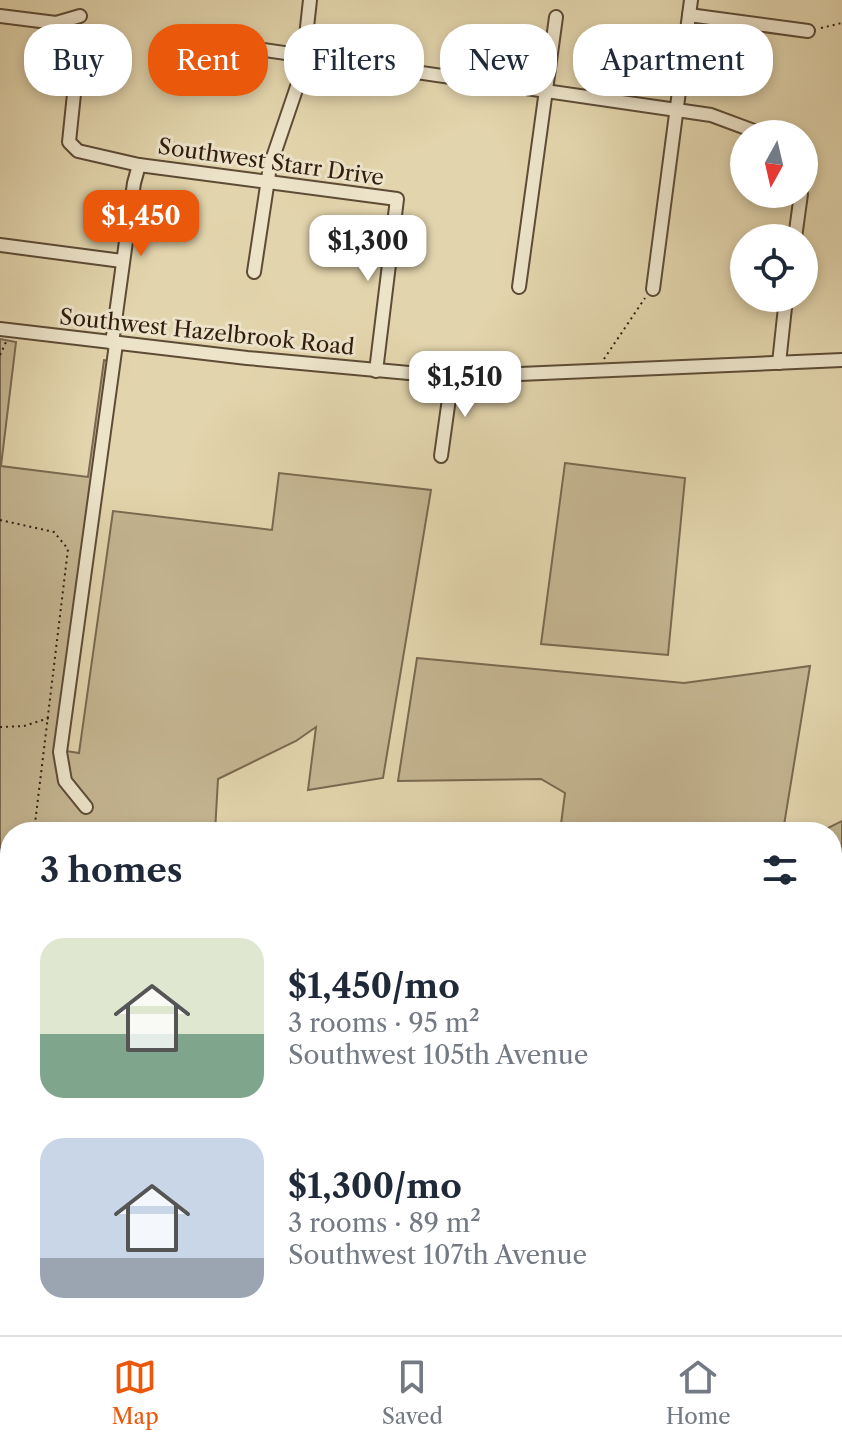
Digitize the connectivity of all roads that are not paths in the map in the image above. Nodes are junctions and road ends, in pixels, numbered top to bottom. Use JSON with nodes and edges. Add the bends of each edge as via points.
{"nodes":[{"id":1,"x":310,"y":0,"type":"edge"},
{"id":2,"x":691,"y":0,"type":"edge"},
{"id":3,"x":689,"y":15,"type":"junction"},
{"id":4,"x":0,"y":16,"type":"edge"},
{"id":5,"x":80,"y":16,"type":"dead end"},
{"id":6,"x":556,"y":17,"type":"dead end"},
{"id":7,"x":307,"y":24,"type":"edge"},
{"id":8,"x":555,"y":24,"type":"edge"},
{"id":9,"x":808,"y":31,"type":"road end"},
{"id":10,"x":557,"y":92,"type":"edge"},
{"id":11,"x":74,"y":96,"type":"edge"},
{"id":12,"x":296,"y":96,"type":"edge"},
{"id":13,"x":545,"y":96,"type":"edge"},
{"id":14,"x":676,"y":111,"type":"junction"},
{"id":15,"x":730,"y":122,"type":"edge"},
{"id":16,"x":139,"y":165,"type":"junction"},
{"id":17,"x":267,"y":181,"type":"junction"},
{"id":18,"x":0,"y":245,"type":"edge"},
{"id":19,"x":122,"y":261,"type":"junction"},
{"id":20,"x":254,"y":272,"type":"dead end"},
{"id":21,"x":519,"y":287,"type":"dead end"},
{"id":22,"x":653,"y":289,"type":"road end"},
{"id":23,"x":784,"y":312,"type":"edge"},
{"id":24,"x":6,"y":329,"type":"edge"},
{"id":25,"x":114,"y":343,"type":"junction"},
{"id":26,"x":842,"y":360,"type":"edge"},
{"id":27,"x":779,"y":363,"type":"junction"},
{"id":28,"x":376,"y":371,"type":"junction"},
{"id":29,"x":452,"y":377,"type":"junction"},
{"id":30,"x":441,"y":456,"type":"dead end"},
{"id":31,"x":86,"y":807,"type":"dead end"}],
"edges":[{"from":1,"to":7,"type":"street"},
{"from":2,"to":3,"type":"street"},
{"from":3,"to":9,"type":"street"},
{"from":3,"to":14,"type":"street"},
{"from":4,"to":5,"type":"street","via":[[56,23]]},
{"from":6,"to":8,"type":"street"},
{"from":10,"to":14,"type":"street"},
{"from":11,"to":16,"type":"street","name":"Southwest Starr Drive","via":[[70,147]]},
{"from":12,"to":17,"type":"street"},
{"from":13,"to":21,"type":"street"},
{"from":14,"to":15,"type":"street"},
{"from":14,"to":22,"type":"street"},
{"from":16,"to":17,"type":"street","name":"Southwest Starr Drive"},
{"from":16,"to":19,"type":"street"},
{"from":17,"to":20,"type":"street"},
{"from":17,"to":28,"type":"street","name":"Southwest Starr Drive","via":[[397,199]]},
{"from":18,"to":19,"type":"street"},
{"from":19,"to":25,"type":"street"},
{"from":23,"to":27,"type":"street"},
{"from":24,"to":25,"type":"street","name":"Southwest Hazelbrook Road"},
{"from":25,"to":28,"type":"street","name":"Southwest Hazelbrook Road"},
{"from":25,"to":31,"type":"street","via":[[60,752],[65,781]]},
{"from":26,"to":27,"type":"street","name":"Southwest Hazelbrook Road"},
{"from":27,"to":29,"type":"street","name":"Southwest Hazelbrook Road"},
{"from":28,"to":29,"type":"street","name":"Southwest Hazelbrook Road"},
{"from":29,"to":30,"type":"street"}]}
